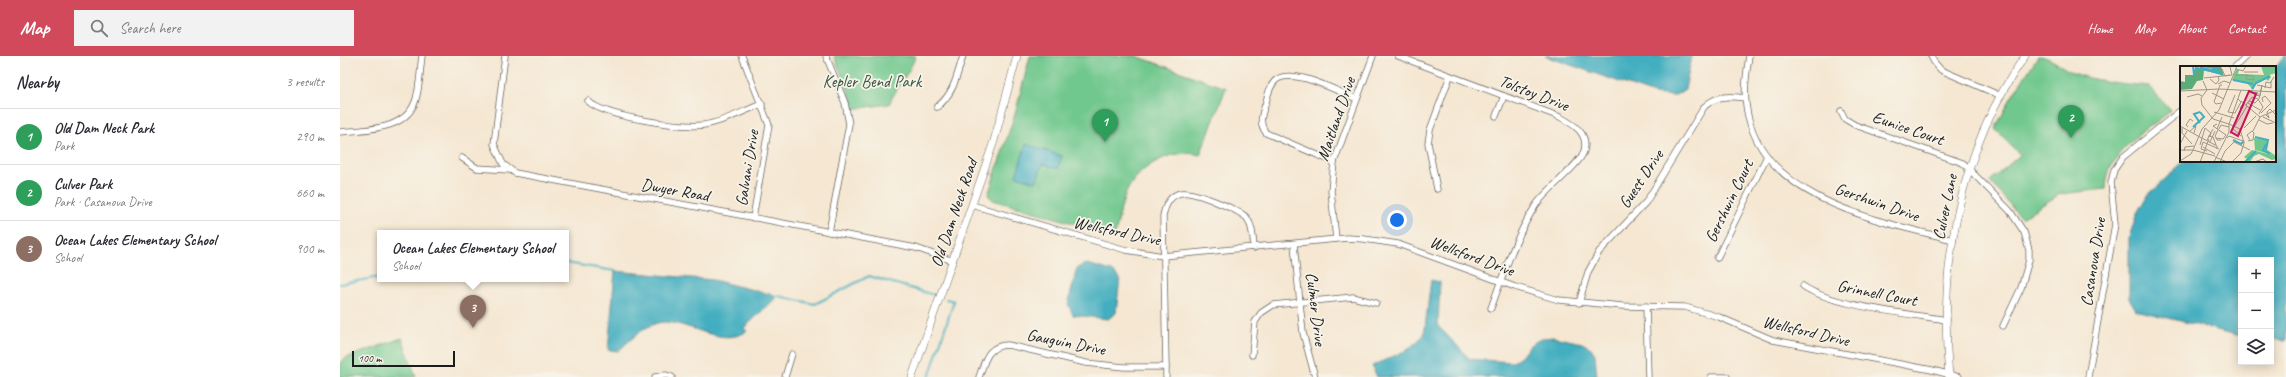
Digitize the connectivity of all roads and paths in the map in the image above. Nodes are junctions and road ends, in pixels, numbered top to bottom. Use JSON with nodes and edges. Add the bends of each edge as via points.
{"nodes":[{"id":1,"x":422,"y":56,"type":"edge"},
{"id":2,"x":505,"y":56,"type":"edge"},
{"id":3,"x":742,"y":56,"type":"edge"},
{"id":4,"x":826,"y":56,"type":"edge"},
{"id":5,"x":963,"y":56,"type":"edge"},
{"id":6,"x":1017,"y":56,"type":"edge"},
{"id":7,"x":1373,"y":56,"type":"edge"},
{"id":8,"x":1398,"y":56,"type":"edge"},
{"id":9,"x":1749,"y":56,"type":"edge"},
{"id":10,"x":1931,"y":56,"type":"edge"},
{"id":11,"x":2025,"y":56,"type":"edge"},
{"id":12,"x":2246,"y":56,"type":"edge"},
{"id":13,"x":2236,"y":66,"type":"edge"},
{"id":14,"x":1450,"y":76,"type":"junction"},
{"id":15,"x":1504,"y":96,"type":"junction"},
{"id":16,"x":2001,"y":96,"type":"junction"},
{"id":17,"x":1746,"y":98,"type":"junction"},
{"id":18,"x":1357,"y":99,"type":"junction"},
{"id":19,"x":588,"y":101,"type":"dead end"},
{"id":20,"x":762,"y":104,"type":"junction"},
{"id":21,"x":937,"y":106,"type":"dead end"},
{"id":22,"x":1841,"y":111,"type":"dead end"},
{"id":23,"x":2180,"y":111,"type":"edge"},
{"id":24,"x":1496,"y":116,"type":"dead end"},
{"id":25,"x":340,"y":132,"type":"edge"},
{"id":26,"x":1767,"y":156,"type":"junction"},
{"id":27,"x":462,"y":158,"type":"dead end"},
{"id":28,"x":1334,"y":162,"type":"junction"},
{"id":29,"x":1969,"y":168,"type":"junction"},
{"id":30,"x":509,"y":170,"type":"junction"},
{"id":31,"x":1438,"y":189,"type":"dead end"},
{"id":32,"x":972,"y":206,"type":"junction"},
{"id":33,"x":753,"y":218,"type":"junction"},
{"id":34,"x":829,"y":232,"type":"junction"},
{"id":35,"x":1336,"y":240,"type":"junction"},
{"id":36,"x":1952,"y":240,"type":"junction"},
{"id":37,"x":1294,"y":244,"type":"junction"},
{"id":38,"x":1254,"y":248,"type":"junction"},
{"id":39,"x":1163,"y":256,"type":"junction"},
{"id":40,"x":1717,"y":258,"type":"dead end"},
{"id":41,"x":953,"y":261,"type":"junction"},
{"id":42,"x":1501,"y":281,"type":"junction"},
{"id":43,"x":1803,"y":286,"type":"dead end"},
{"id":44,"x":1300,"y":302,"type":"junction"},
{"id":45,"x":1579,"y":303,"type":"junction"},
{"id":46,"x":1376,"y":304,"type":"dead end"},
{"id":47,"x":1646,"y":306,"type":"junction"},
{"id":48,"x":1491,"y":308,"type":"dead end"},
{"id":49,"x":1947,"y":320,"type":"junction"},
{"id":50,"x":2003,"y":326,"type":"dead end"},
{"id":51,"x":792,"y":354,"type":"dead end"},
{"id":52,"x":1252,"y":355,"type":"dead end"},
{"id":53,"x":1166,"y":367,"type":"junction"},
{"id":54,"x":1949,"y":376,"type":"edge"},
{"id":55,"x":655,"y":377,"type":"edge"},
{"id":56,"x":672,"y":377,"type":"edge"},
{"id":57,"x":785,"y":377,"type":"edge"},
{"id":58,"x":912,"y":377,"type":"edge"},
{"id":59,"x":979,"y":377,"type":"edge"},
{"id":60,"x":1166,"y":377,"type":"edge"},
{"id":61,"x":1315,"y":377,"type":"edge"},
{"id":62,"x":1648,"y":377,"type":"edge"},
{"id":63,"x":1710,"y":377,"type":"edge"},
{"id":64,"x":1727,"y":377,"type":"edge"},
{"id":65,"x":1959,"y":377,"type":"edge"},
{"id":66,"x":2088,"y":377,"type":"edge"}],
"edges":[{"from":1,"to":25,"type":"street","via":[[416,98],[406,116],[385,126]]},
{"from":2,"to":30,"type":"street","via":[[494,144],[499,157]]},
{"from":3,"to":20,"type":"street","name":"Galvani Drive"},
{"from":4,"to":34,"type":"street","via":[[845,103],[849,124]]},
{"from":5,"to":21,"type":"street","via":[[953,87],[944,101]]},
{"from":6,"to":32,"type":"street","name":"Old Dam Neck Road","via":[[994,141]]},
{"from":7,"to":18,"type":"street","name":"Maitland Drive"},
{"from":8,"to":14,"type":"street","name":"Tolstoy Drive"},
{"from":9,"to":17,"type":"street","name":"Gershwin Drive"},
{"from":10,"to":16,"type":"street","via":[[1941,70]]},
{"from":11,"to":16,"type":"street","name":"Culver Lane"},
{"from":12,"to":13,"type":"street"},
{"from":14,"to":15,"type":"street","name":"Tolstoy Drive"},
{"from":14,"to":31,"type":"street","via":[[1430,130],[1428,143]]},
{"from":15,"to":24,"type":"street"},
{"from":15,"to":42,"type":"street","name":"Tolstoy Drive","via":[[1574,124],[1582,133],[1585,145],[1578,161],[1545,193],[1526,220]]},
{"from":16,"to":29,"type":"street","name":"Culver Lane","via":[[1980,138]]},
{"from":17,"to":26,"type":"street","name":"Gershwin Drive","via":[[1750,123]]},
{"from":17,"to":45,"type":"street","name":"Guest Drive","via":[[1722,96],[1704,107],[1646,202],[1599,252],[1588,272]]},
{"from":18,"to":28,"type":"street","name":"Maitland Drive"},
{"from":18,"to":28,"type":"street","via":[[1291,75],[1276,80],[1269,90],[1260,118],[1262,129]]},
{"from":19,"to":20,"type":"street","via":[[602,110],[651,121],[692,126],[717,122]]},
{"from":20,"to":33,"type":"street","name":"Galvani Drive","via":[[767,116],[769,133]]},
{"from":22,"to":29,"type":"street","name":"Eunice Court","via":[[1850,123],[1956,160]]},
{"from":23,"to":66,"type":"street","name":"Casanova Drive","via":[[2123,157],[2114,170],[2111,183],[2115,224]]},
{"from":26,"to":36,"type":"street","name":"Gershwin Drive","via":[[1792,181],[1832,204],[1868,218]]},
{"from":26,"to":40,"type":"street","name":"Gershwin Court"},
{"from":27,"to":30,"type":"street","name":"Dwyer Road","via":[[477,168]]},
{"from":28,"to":35,"type":"street","name":"Maitland Drive","via":[[1331,191]]},
{"from":29,"to":36,"type":"street","name":"Culver Lane"},
{"from":29,"to":50,"type":"street","name":"Eunice Court","via":[[2010,210],[2022,226],[2027,241],[2027,269]]},
{"from":30,"to":33,"type":"street","name":"Dwyer Road","via":[[521,176]]},
{"from":32,"to":39,"type":"street","name":"Wellsford Drive","via":[[1119,248]]},
{"from":32,"to":41,"type":"street","name":"Old Dam Neck Road"},
{"from":33,"to":34,"type":"street","name":"Dwyer Road"},
{"from":34,"to":41,"type":"street","name":"Dwyer Road","via":[[916,248]]},
{"from":35,"to":37,"type":"street","name":"Wellsford Drive"},
{"from":35,"to":42,"type":"street","name":"Wellsford Drive","via":[[1364,239],[1398,244]]},
{"from":36,"to":49,"type":"street","name":"Culver Lane"},
{"from":37,"to":38,"type":"street","name":"Wellsford Drive"},
{"from":37,"to":44,"type":"street","name":"Culmer Drive"},
{"from":38,"to":39,"type":"street","name":"Wellsford Drive"},
{"from":38,"to":39,"type":"street","via":[[1250,225],[1243,214],[1182,192],[1170,199],[1164,210]]},
{"from":39,"to":53,"type":"street"},
{"from":41,"to":58,"type":"street","name":"Old Dam Neck Road"},
{"from":42,"to":45,"type":"street","name":"Wellsford Drive","via":[[1537,294]]},
{"from":42,"to":48,"type":"street"},
{"from":43,"to":49,"type":"street","name":"Grinnell Court","via":[[1816,294],[1842,301]]},
{"from":44,"to":46,"type":"street","via":[[1353,297]]},
{"from":44,"to":52,"type":"street","via":[[1274,306],[1261,313],[1255,322]]},
{"from":44,"to":61,"type":"street","name":"Culmer Drive","via":[[1306,349]]},
{"from":45,"to":47,"type":"street","name":"Wellsford Drive"},
{"from":47,"to":54,"type":"street","name":"Wellsford Drive","via":[[1685,307],[1719,317],[1773,340],[1932,370]]},
{"from":47,"to":62,"type":"street"},
{"from":49,"to":54,"type":"street","name":"Culver Lane"},
{"from":51,"to":57,"type":"street"},
{"from":53,"to":59,"type":"street","name":"Gauguin Drive","via":[[1086,363],[1002,345],[987,355]]},
{"from":53,"to":60,"type":"street"},
{"from":54,"to":65,"type":"street","name":"Wellsford Drive"},
{"from":55,"to":56,"type":"street"},
{"from":63,"to":64,"type":"street"}]}
